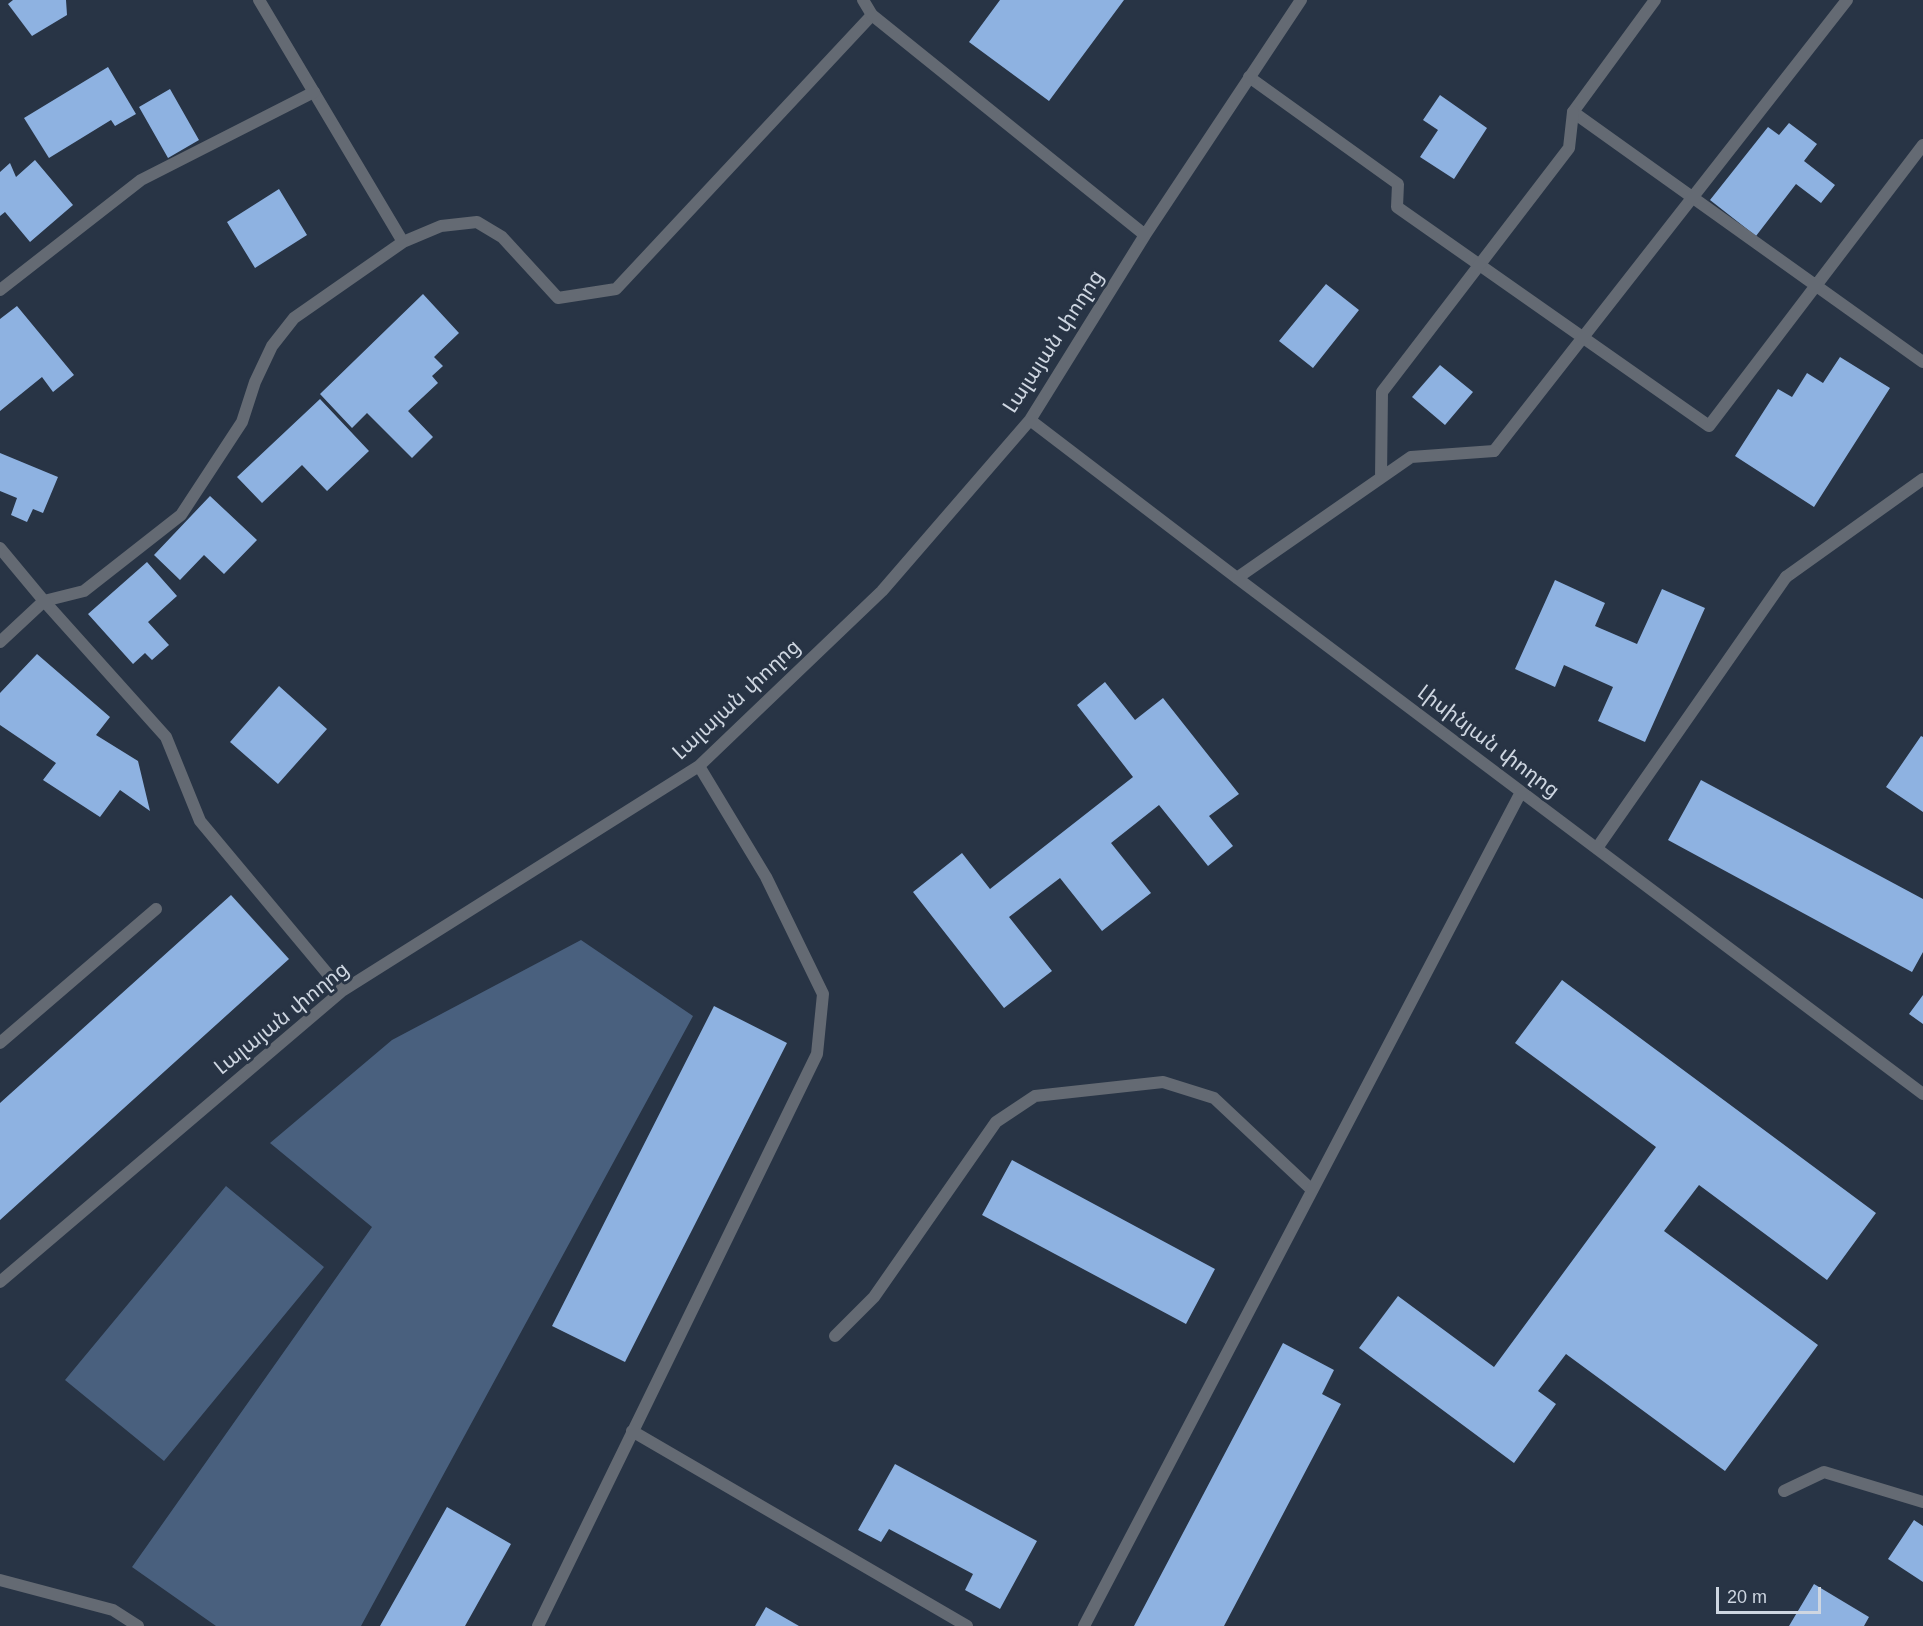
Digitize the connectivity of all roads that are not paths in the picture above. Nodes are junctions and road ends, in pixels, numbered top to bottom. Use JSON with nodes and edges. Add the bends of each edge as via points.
{"nodes":[{"id":1,"x":259,"y":0,"type":"edge"},
{"id":2,"x":863,"y":0,"type":"edge"},
{"id":3,"x":1301,"y":0,"type":"edge"},
{"id":4,"x":1655,"y":0,"type":"edge"},
{"id":5,"x":1847,"y":0,"type":"edge"},
{"id":6,"x":872,"y":15,"type":"junction"},
{"id":7,"x":1250,"y":77,"type":"junction"},
{"id":8,"x":314,"y":92,"type":"junction"},
{"id":9,"x":1572,"y":112,"type":"junction"},
{"id":10,"x":1923,"y":145,"type":"edge"},
{"id":11,"x":1693,"y":198,"type":"junction"},
{"id":12,"x":1145,"y":235,"type":"junction"},
{"id":13,"x":403,"y":242,"type":"junction"},
{"id":14,"x":1478,"y":266,"type":"junction"},
{"id":15,"x":1816,"y":285,"type":"junction"},
{"id":16,"x":0,"y":290,"type":"edge"},
{"id":17,"x":1583,"y":337,"type":"junction"},
{"id":18,"x":1923,"y":362,"type":"edge"},
{"id":19,"x":1030,"y":420,"type":"junction"},
{"id":20,"x":1381,"y":478,"type":"junction"},
{"id":21,"x":1923,"y":479,"type":"edge"},
{"id":22,"x":0,"y":548,"type":"edge"},
{"id":23,"x":1238,"y":578,"type":"junction"},
{"id":24,"x":44,"y":601,"type":"junction"},
{"id":25,"x":0,"y":642,"type":"edge"},
{"id":26,"x":699,"y":766,"type":"junction"},
{"id":27,"x":1521,"y":792,"type":"junction"},
{"id":28,"x":1597,"y":848,"type":"junction"},
{"id":29,"x":156,"y":909,"type":"dead end"},
{"id":30,"x":342,"y":991,"type":"junction"},
{"id":31,"x":0,"y":1043,"type":"edge"},
{"id":32,"x":1923,"y":1094,"type":"edge"},
{"id":33,"x":1312,"y":1190,"type":"junction"},
{"id":34,"x":0,"y":1282,"type":"edge"},
{"id":35,"x":835,"y":1336,"type":"dead end"},
{"id":36,"x":632,"y":1431,"type":"junction"},
{"id":37,"x":1784,"y":1491,"type":"dead end"},
{"id":38,"x":1923,"y":1502,"type":"edge"},
{"id":39,"x":0,"y":1580,"type":"edge"},
{"id":40,"x":138,"y":1626,"type":"edge"},
{"id":41,"x":538,"y":1626,"type":"edge"},
{"id":42,"x":967,"y":1626,"type":"edge"},
{"id":43,"x":1084,"y":1626,"type":"edge"}],
"edges":[{"from":1,"to":8,"type":"street"},
{"from":2,"to":6,"type":"street"},
{"from":3,"to":7,"type":"street","name":"Լալայան փողոց"},
{"from":4,"to":9,"type":"street"},
{"from":5,"to":11,"type":"street"},
{"from":6,"to":12,"type":"street"},
{"from":6,"to":13,"type":"street","via":[[616,289],[558,298],[502,237],[477,222],[441,226]]},
{"from":7,"to":12,"type":"street","name":"Լալայան փողոց"},
{"from":7,"to":14,"type":"street","via":[[1398,184],[1397,207]]},
{"from":8,"to":13,"type":"street"},
{"from":8,"to":16,"type":"street","via":[[141,180]]},
{"from":9,"to":11,"type":"street"},
{"from":9,"to":14,"type":"street","via":[[1569,148]]},
{"from":10,"to":15,"type":"street"},
{"from":11,"to":15,"type":"street"},
{"from":11,"to":17,"type":"street"},
{"from":12,"to":19,"type":"street","name":"Լալայան փողոց"},
{"from":13,"to":24,"type":"street","via":[[294,318],[272,346],[242,422],[181,515],[84,591]]},
{"from":14,"to":17,"type":"street"},
{"from":14,"to":20,"type":"street","via":[[1382,392]]},
{"from":15,"to":17,"type":"street","via":[[1709,426]]},
{"from":15,"to":18,"type":"street"},
{"from":17,"to":20,"type":"street","via":[[1494,451],[1411,457]]},
{"from":19,"to":23,"type":"street","name":"Լիսինյան փողոց"},
{"from":19,"to":26,"type":"street","name":"Լալայան փողոց","via":[[882,591]]},
{"from":20,"to":23,"type":"street"},
{"from":21,"to":28,"type":"street","via":[[1786,577]]},
{"from":22,"to":24,"type":"street"},
{"from":23,"to":27,"type":"street","name":"Լիսինյան փողոց"},
{"from":24,"to":25,"type":"street"},
{"from":24,"to":30,"type":"street","via":[[166,737],[200,821]]},
{"from":26,"to":30,"type":"street","name":"Լալայան փողոց"},
{"from":26,"to":36,"type":"street","via":[[766,877],[823,994],[817,1054]]},
{"from":27,"to":28,"type":"street","name":"Լիսինյան փողոց"},
{"from":27,"to":33,"type":"street"},
{"from":28,"to":32,"type":"street","name":"Լիսինյան փողոց"},
{"from":29,"to":31,"type":"street"},
{"from":30,"to":34,"type":"street","name":"Լալայան փողոց"},
{"from":33,"to":35,"type":"street","via":[[1214,1098],[1163,1082],[1035,1096],[996,1122],[874,1297]]},
{"from":33,"to":43,"type":"street"},
{"from":36,"to":41,"type":"street"},
{"from":36,"to":42,"type":"street"},
{"from":37,"to":38,"type":"street","via":[[1824,1472]]},
{"from":39,"to":40,"type":"street","via":[[113,1610]]}]}
